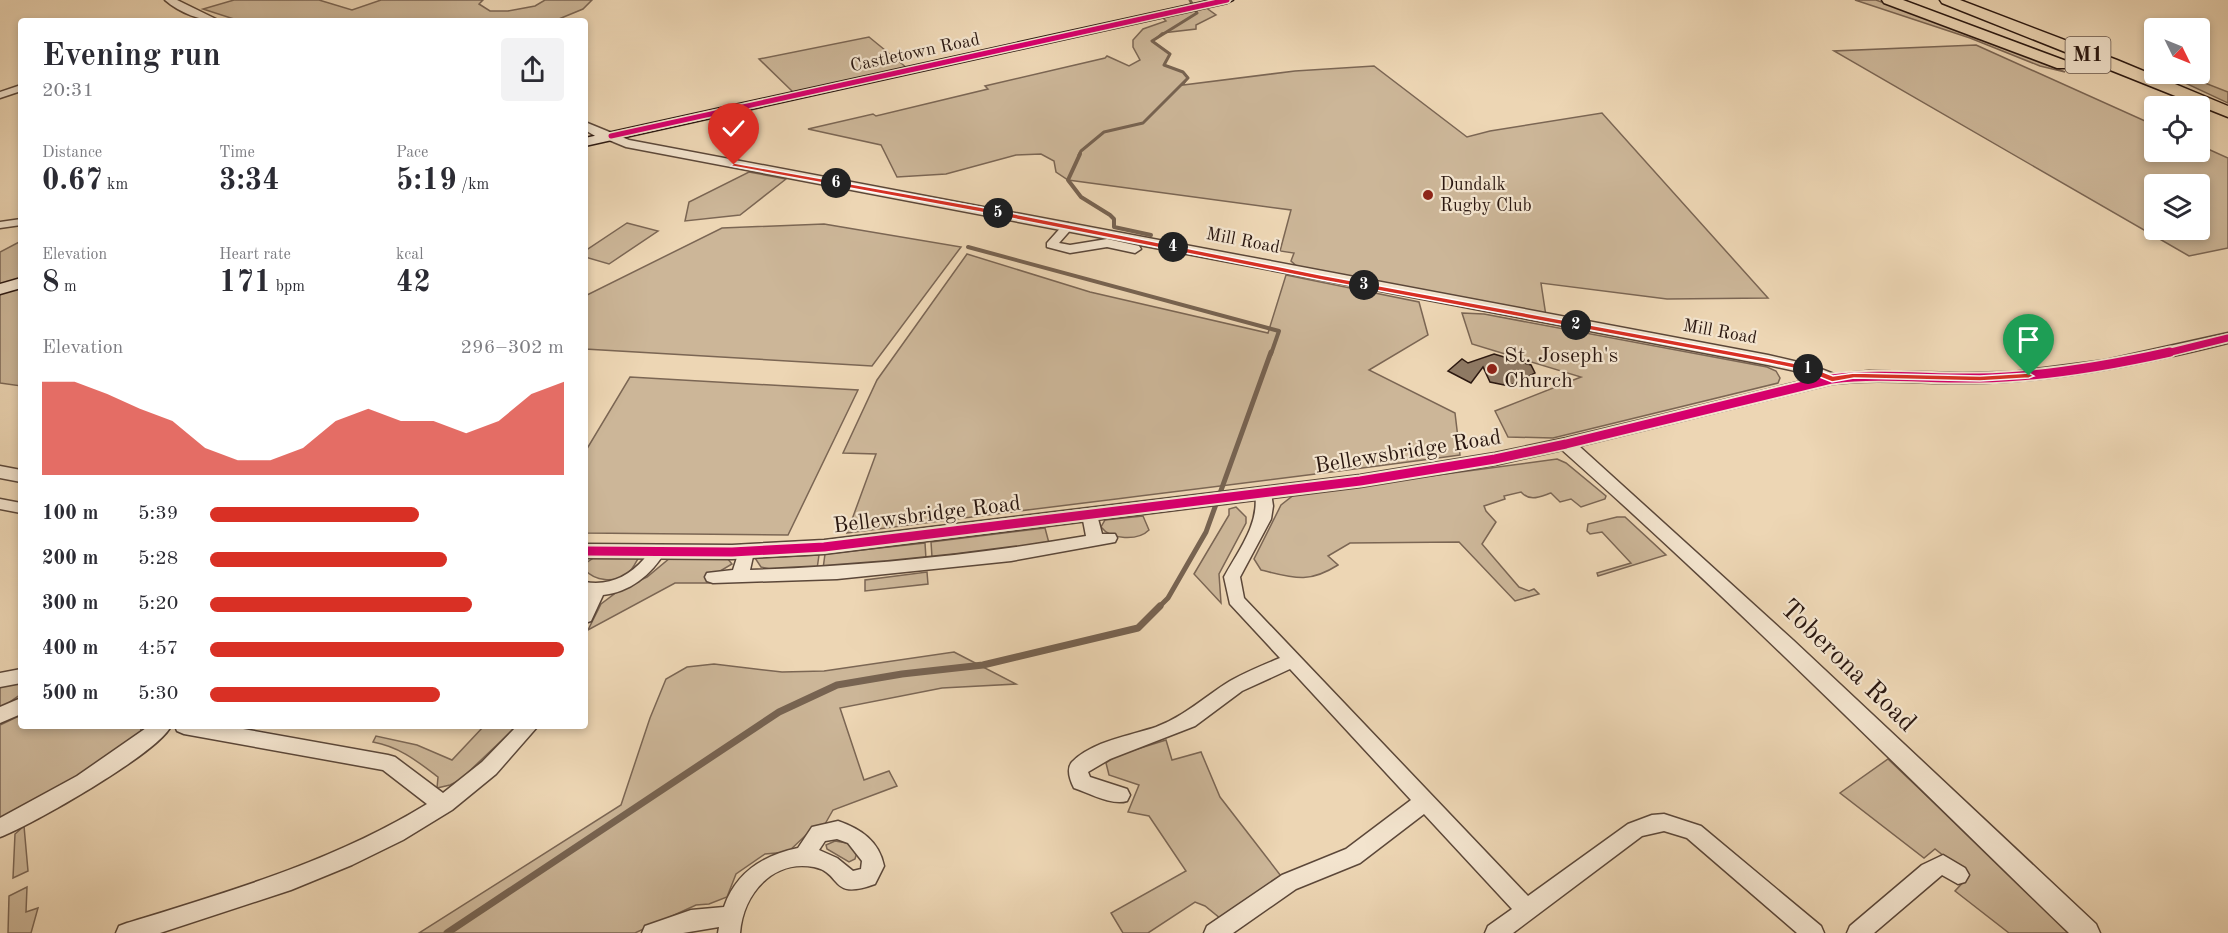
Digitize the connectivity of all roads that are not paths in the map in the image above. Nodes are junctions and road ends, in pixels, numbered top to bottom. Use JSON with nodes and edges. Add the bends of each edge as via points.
{"nodes":[{"id":1,"x":170,"y":0,"type":"edge"},
{"id":2,"x":1889,"y":0,"type":"edge"},
{"id":3,"x":1922,"y":0,"type":"edge"},
{"id":4,"x":1947,"y":0,"type":"edge"},
{"id":5,"x":1962,"y":0,"type":"edge"},
{"id":6,"x":1221,"y":1,"type":"edge"},
{"id":7,"x":208,"y":18,"type":"edge"},
{"id":8,"x":2082,"y":72,"type":"dead end"},
{"id":9,"x":18,"y":89,"type":"edge"},
{"id":10,"x":0,"y":95,"type":"edge"},
{"id":11,"x":2158,"y":96,"type":"edge"},
{"id":12,"x":2228,"y":111,"type":"edge"},
{"id":13,"x":2210,"y":119,"type":"edge"},
{"id":14,"x":2210,"y":122,"type":"edge"},
{"id":15,"x":588,"y":127,"type":"edge"},
{"id":16,"x":2228,"y":128,"type":"edge"},
{"id":17,"x":608,"y":136,"type":"junction"},
{"id":18,"x":588,"y":141,"type":"edge"},
{"id":19,"x":18,"y":222,"type":"edge"},
{"id":20,"x":0,"y":225,"type":"edge"},
{"id":21,"x":1068,"y":226,"type":"junction"},
{"id":22,"x":1135,"y":249,"type":"dead end"},
{"id":23,"x":18,"y":284,"type":"edge"},
{"id":24,"x":0,"y":289,"type":"edge"},
{"id":25,"x":2228,"y":338,"type":"edge"},
{"id":26,"x":1832,"y":379,"type":"junction"},
{"id":27,"x":1566,"y":444,"type":"junction"},
{"id":28,"x":0,"y":472,"type":"edge"},
{"id":29,"x":18,"y":475,"type":"edge"},
{"id":30,"x":1263,"y":493,"type":"junction"},
{"id":31,"x":0,"y":504,"type":"edge"},
{"id":32,"x":18,"y":507,"type":"edge"},
{"id":33,"x":1090,"y":515,"type":"junction"},
{"id":34,"x":588,"y":551,"type":"edge"},
{"id":35,"x":657,"y":552,"type":"junction"},
{"id":36,"x":746,"y":552,"type":"junction"},
{"id":37,"x":713,"y":577,"type":"dead end"},
{"id":38,"x":740,"y":577,"type":"junction"},
{"id":39,"x":591,"y":590,"type":"edge"},
{"id":40,"x":1292,"y":661,"type":"junction"},
{"id":41,"x":18,"y":677,"type":"edge"},
{"id":42,"x":0,"y":680,"type":"edge"},
{"id":43,"x":18,"y":707,"type":"edge"},
{"id":44,"x":0,"y":716,"type":"edge"},
{"id":45,"x":158,"y":729,"type":"edge"},
{"id":46,"x":201,"y":729,"type":"edge"},
{"id":47,"x":527,"y":729,"type":"edge"},
{"id":48,"x":1120,"y":795,"type":"dead end"},
{"id":49,"x":1425,"y":802,"type":"junction"},
{"id":50,"x":443,"y":804,"type":"junction"},
{"id":51,"x":0,"y":828,"type":"edge"},
{"id":52,"x":806,"y":858,"type":"dead end"},
{"id":53,"x":1958,"y":875,"type":"dead end"},
{"id":54,"x":1527,"y":910,"type":"junction"},
{"id":55,"x":729,"y":925,"type":"edge"},
{"id":56,"x":127,"y":933,"type":"edge"},
{"id":57,"x":653,"y":933,"type":"edge"},
{"id":58,"x":1215,"y":933,"type":"edge"},
{"id":59,"x":1496,"y":933,"type":"edge"},
{"id":60,"x":1813,"y":933,"type":"edge"},
{"id":61,"x":1858,"y":933,"type":"edge"},
{"id":62,"x":2087,"y":933,"type":"edge"}],
"edges":[{"from":1,"to":7,"type":"street"},
{"from":2,"to":8,"type":"highway"},
{"from":3,"to":11,"type":"highway","number":"M1"},
{"from":4,"to":12,"type":"highway","number":"M1"},
{"from":5,"to":12,"type":"highway"},
{"from":6,"to":17,"type":"main road","name":"Castletown Road"},
{"from":9,"to":10,"type":"street"},
{"from":13,"to":16,"type":"highway"},
{"from":14,"to":16,"type":"highway"},
{"from":15,"to":17,"type":"street","name":"Mill Road"},
{"from":17,"to":18,"type":"main road","name":"Castletown Road"},
{"from":17,"to":21,"type":"street","name":"Mill Road","via":[[734,165]]},
{"from":19,"to":20,"type":"street"},
{"from":21,"to":22,"type":"street","via":[[1051,245],[1070,249],[1107,243]]},
{"from":21,"to":26,"type":"street","name":"Mill Road","via":[[1768,360]]},
{"from":23,"to":24,"type":"main road"},
{"from":25,"to":26,"type":"street","name":"Bellewsbridge Road","via":[[2098,368],[2029,376],[1980,379],[1854,375]]},
{"from":26,"to":27,"type":"street","name":"Bellewsbridge Road"},
{"from":27,"to":30,"type":"street","name":"Bellewsbridge Road","via":[[1436,469]]},
{"from":27,"to":62,"type":"street","name":"Toberona Road","via":[[1786,646]]},
{"from":28,"to":29,"type":"street"},
{"from":30,"to":33,"type":"street","name":"Bellewsbridge Road"},
{"from":30,"to":40,"type":"street","via":[[1263,519],[1232,578],[1234,594]]},
{"from":31,"to":32,"type":"street"},
{"from":33,"to":36,"type":"street","name":"Bellewsbridge Road","via":[[824,547]]},
{"from":33,"to":38,"type":"street","via":[[1102,539],[1011,555],[837,573]]},
{"from":34,"to":35,"type":"street","name":"Bellewsbridge Road"},
{"from":35,"to":36,"type":"street","name":"Bellewsbridge Road"},
{"from":35,"to":39,"type":"street","via":[[639,574],[621,585]]},
{"from":36,"to":38,"type":"street"},
{"from":37,"to":38,"type":"street"},
{"from":40,"to":48,"type":"street","via":[[1229,691],[1188,721],[1103,753],[1078,770],[1080,782]]},
{"from":40,"to":49,"type":"street"},
{"from":41,"to":42,"type":"street"},
{"from":43,"to":44,"type":"street"},
{"from":45,"to":51,"type":"street","via":[[82,785]]},
{"from":46,"to":50,"type":"street","via":[[388,763]]},
{"from":47,"to":50,"type":"street"},
{"from":49,"to":54,"type":"street"},
{"from":49,"to":58,"type":"street","via":[[1353,856],[1289,882]]},
{"from":50,"to":56,"type":"street","via":[[383,841],[289,883]]},
{"from":52,"to":55,"type":"street","via":[[795,857],[758,872],[740,895]]},
{"from":53,"to":61,"type":"street","via":[[1943,864],[1929,872]]},
{"from":54,"to":59,"type":"street"},
{"from":54,"to":60,"type":"street","via":[[1635,830],[1656,821],[1674,823],[1694,832]]},
{"from":55,"to":57,"type":"street","via":[[691,920]]}]}
